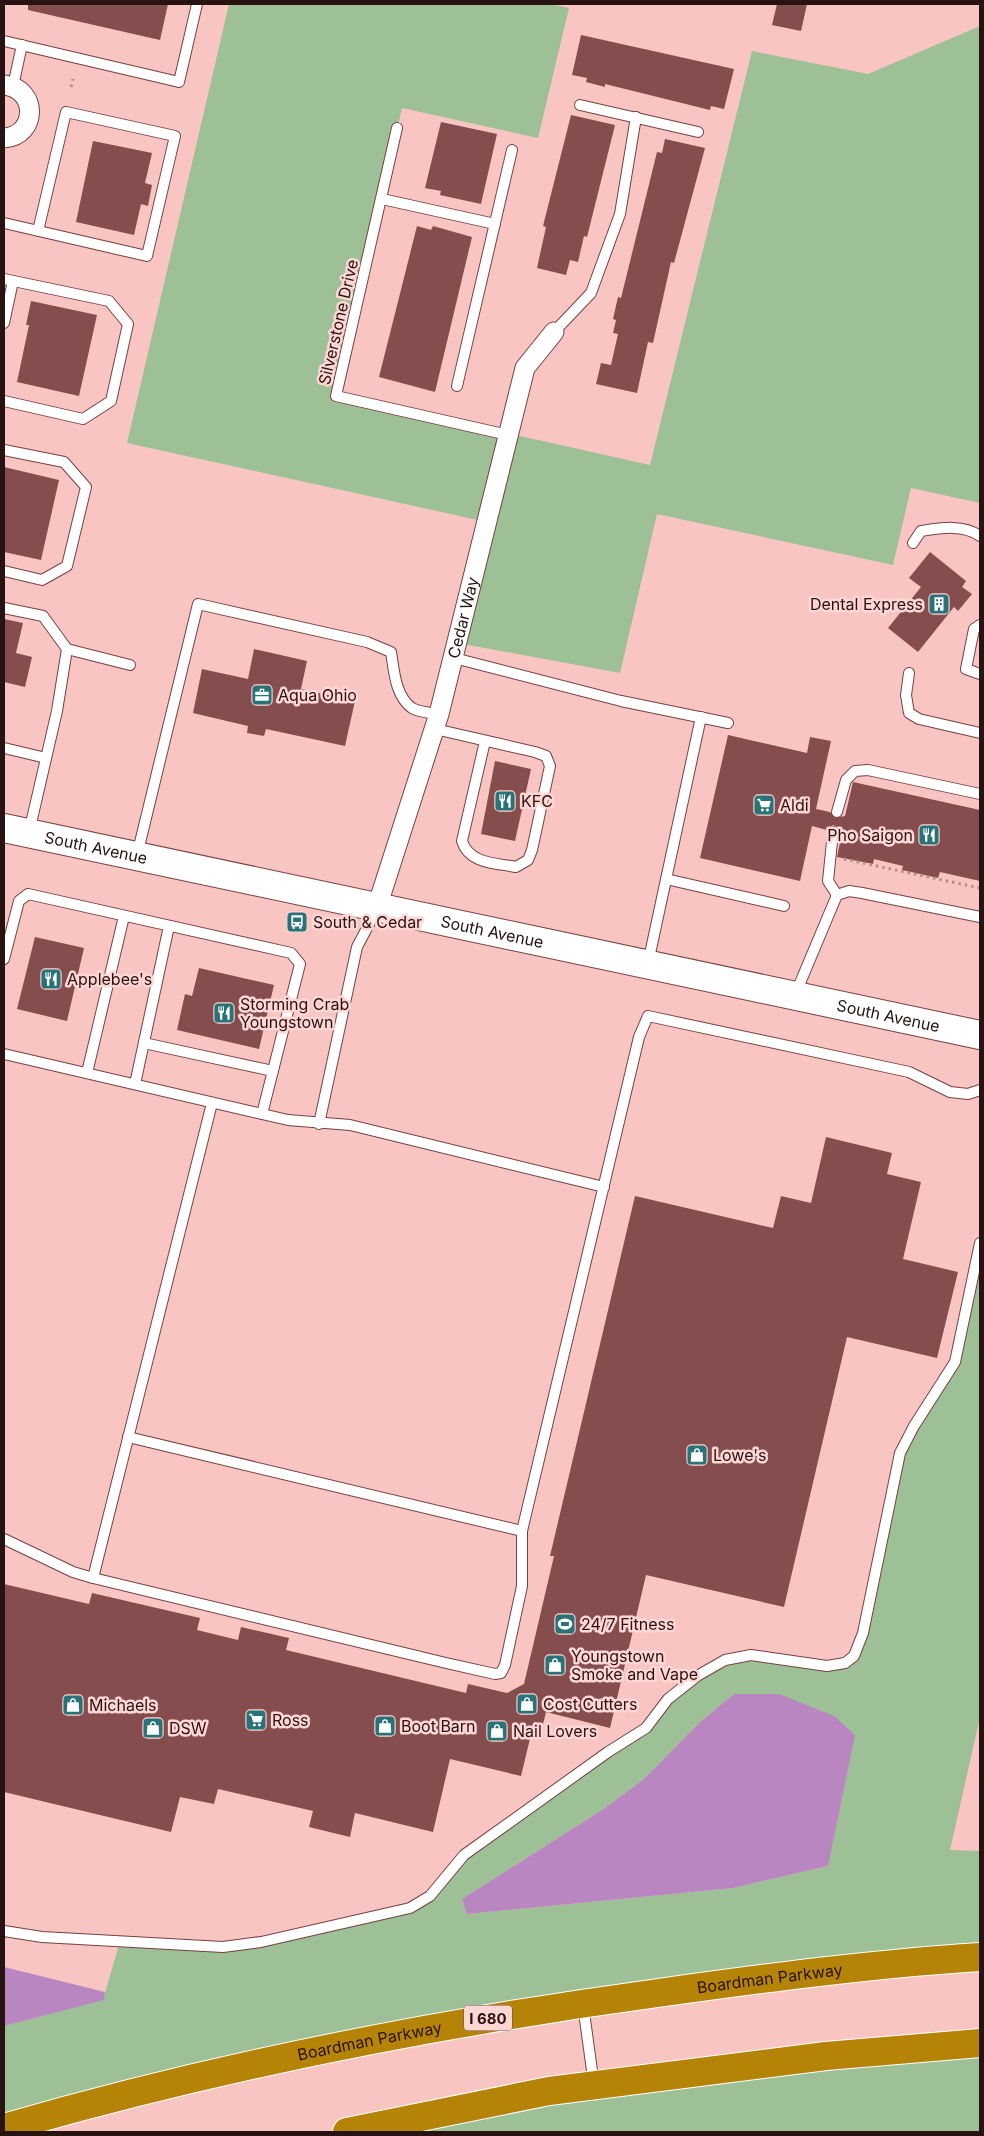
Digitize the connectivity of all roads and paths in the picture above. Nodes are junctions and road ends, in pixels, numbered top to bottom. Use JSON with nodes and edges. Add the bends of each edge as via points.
{"nodes":[{"id":1,"x":197,"y":4,"type":"edge"},
{"id":2,"x":4,"y":41,"type":"edge"},
{"id":3,"x":22,"y":45,"type":"junction"},
{"id":4,"x":73,"y":79,"type":"dead end"},
{"id":5,"x":8,"y":86,"type":"edge"},
{"id":6,"x":71,"y":87,"type":"dead end"},
{"id":7,"x":580,"y":105,"type":"dead end"},
{"id":8,"x":636,"y":117,"type":"junction"},
{"id":9,"x":397,"y":128,"type":"dead end"},
{"id":10,"x":698,"y":132,"type":"dead end"},
{"id":11,"x":4,"y":138,"type":"edge"},
{"id":12,"x":512,"y":150,"type":"dead end"},
{"id":13,"x":382,"y":199,"type":"junction"},
{"id":14,"x":4,"y":223,"type":"edge"},
{"id":15,"x":495,"y":224,"type":"junction"},
{"id":16,"x":38,"y":231,"type":"junction"},
{"id":17,"x":9,"y":280,"type":"edge"},
{"id":18,"x":4,"y":323,"type":"edge"},
{"id":19,"x":554,"y":332,"type":"joint"},
{"id":20,"x":457,"y":386,"type":"dead end"},
{"id":21,"x":4,"y":401,"type":"edge"},
{"id":22,"x":508,"y":435,"type":"junction"},
{"id":23,"x":4,"y":450,"type":"edge"},
{"id":24,"x":980,"y":536,"type":"edge"},
{"id":25,"x":913,"y":543,"type":"dead end"},
{"id":26,"x":4,"y":571,"type":"edge"},
{"id":27,"x":4,"y":608,"type":"edge"},
{"id":28,"x":980,"y":625,"type":"edge"},
{"id":29,"x":67,"y":649,"type":"junction"},
{"id":30,"x":454,"y":658,"type":"junction"},
{"id":31,"x":130,"y":665,"type":"dead end"},
{"id":32,"x":909,"y":673,"type":"dead end"},
{"id":33,"x":980,"y":674,"type":"edge"},
{"id":34,"x":700,"y":717,"type":"junction"},
{"id":35,"x":437,"y":722,"type":"junction"},
{"id":36,"x":728,"y":723,"type":"dead end"},
{"id":37,"x":980,"y":733,"type":"edge"},
{"id":38,"x":485,"y":741,"type":"junction"},
{"id":39,"x":4,"y":748,"type":"edge"},
{"id":40,"x":46,"y":758,"type":"junction"},
{"id":41,"x":980,"y":794,"type":"edge"},
{"id":42,"x":838,"y":812,"type":"dead end"},
{"id":43,"x":16,"y":830,"type":"edge"},
{"id":44,"x":833,"y":832,"type":"dead end"},
{"id":45,"x":136,"y":856,"type":"junction"},
{"id":46,"x":831,"y":856,"type":"junction"},
{"id":47,"x":666,"y":879,"type":"junction"},
{"id":48,"x":980,"y":888,"type":"edge"},
{"id":49,"x":837,"y":895,"type":"junction"},
{"id":50,"x":784,"y":906,"type":"dead end"},
{"id":51,"x":377,"y":907,"type":"junction"},
{"id":52,"x":124,"y":916,"type":"junction"},
{"id":53,"x":980,"y":917,"type":"edge"},
{"id":54,"x":169,"y":926,"type":"junction"},
{"id":55,"x":4,"y":959,"type":"edge"},
{"id":56,"x":647,"y":965,"type":"junction"},
{"id":57,"x":795,"y":996,"type":"junction"},
{"id":58,"x":980,"y":1035,"type":"edge"},
{"id":59,"x":144,"y":1043,"type":"junction"},
{"id":60,"x":4,"y":1054,"type":"edge"},
{"id":61,"x":273,"y":1071,"type":"junction"},
{"id":62,"x":87,"y":1073,"type":"junction"},
{"id":63,"x":135,"y":1084,"type":"junction"},
{"id":64,"x":980,"y":1090,"type":"edge"},
{"id":65,"x":212,"y":1102,"type":"junction"},
{"id":66,"x":262,"y":1114,"type":"junction"},
{"id":67,"x":319,"y":1124,"type":"junction"},
{"id":68,"x":604,"y":1187,"type":"junction"},
{"id":69,"x":980,"y":1243,"type":"edge"},
{"id":70,"x":128,"y":1437,"type":"junction"},
{"id":71,"x":522,"y":1531,"type":"junction"},
{"id":72,"x":4,"y":1539,"type":"edge"},
{"id":73,"x":93,"y":1578,"type":"junction"},
{"id":74,"x":4,"y":1931,"type":"edge"},
{"id":75,"x":980,"y":1957,"type":"edge"},
{"id":76,"x":583,"y":2002,"type":"junction"},
{"id":77,"x":980,"y":2043,"type":"edge"},
{"id":78,"x":594,"y":2086,"type":"junction"},
{"id":79,"x":4,"y":2128,"type":"edge"},
{"id":80,"x":346,"y":2132,"type":"edge"}],
"edges":[{"from":1,"to":3,"type":"lane","via":[[180,82]]},
{"from":2,"to":3,"type":"lane"},
{"from":3,"to":5,"type":"lane"},
{"from":4,"to":6,"type":"path"},
{"from":5,"to":11,"type":"street","via":[[23,92],[30,111],[28,122],[20,132]]},
{"from":7,"to":8,"type":"lane"},
{"from":8,"to":10,"type":"lane"},
{"from":8,"to":19,"type":"lane","via":[[620,214],[591,292]]},
{"from":9,"to":13,"type":"lane","name":"Silverstone Drive"},
{"from":12,"to":15,"type":"lane"},
{"from":13,"to":15,"type":"lane"},
{"from":13,"to":22,"type":"lane","name":"Silverstone Drive","via":[[336,396]]},
{"from":14,"to":16,"type":"lane"},
{"from":15,"to":20,"type":"lane"},
{"from":16,"to":16,"type":"lane","via":[[147,256],[175,136],[66,112]]},
{"from":17,"to":18,"type":"lane"},
{"from":17,"to":21,"type":"lane","via":[[109,301],[128,324],[111,401],[83,419]]},
{"from":19,"to":22,"type":"street","name":"Cedar Way","via":[[525,368]]},
{"from":22,"to":30,"type":"street","name":"Cedar Way"},
{"from":23,"to":26,"type":"lane","via":[[64,462],[86,487],[67,566],[42,580]]},
{"from":24,"to":25,"type":"lane","via":[[972,530],[943,528],[921,531]]},
{"from":27,"to":29,"type":"lane","via":[[43,616]]},
{"from":28,"to":33,"type":"lane","via":[[974,629],[966,669]]},
{"from":29,"to":31,"type":"lane"},
{"from":29,"to":40,"type":"lane"},
{"from":30,"to":34,"type":"lane","via":[[621,701]]},
{"from":30,"to":35,"type":"street","name":"Cedar Way"},
{"from":32,"to":37,"type":"lane","via":[[906,695],[909,713],[919,719]]},
{"from":34,"to":36,"type":"lane"},
{"from":34,"to":47,"type":"lane"},
{"from":35,"to":38,"type":"lane"},
{"from":35,"to":45,"type":"lane","via":[[412,708],[401,695],[394,676],[391,652],[367,642],[198,604]]},
{"from":35,"to":51,"type":"street","name":"Cedar Way"},
{"from":38,"to":38,"type":"lane","via":[[546,756],[550,766],[532,850],[528,860],[516,868],[476,859],[465,850],[462,841]]},
{"from":39,"to":40,"type":"lane"},
{"from":40,"to":43,"type":"lane"},
{"from":41,"to":42,"type":"lane","via":[[868,770],[855,771],[846,780]]},
{"from":43,"to":45,"type":"main road","name":"South Avenue"},
{"from":44,"to":46,"type":"lane"},
{"from":45,"to":51,"type":"main road","name":"South Avenue"},
{"from":46,"to":48,"type":"path"},
{"from":46,"to":49,"type":"lane","via":[[828,881]]},
{"from":47,"to":50,"type":"lane"},
{"from":47,"to":56,"type":"lane"},
{"from":49,"to":53,"type":"lane","via":[[862,893]]},
{"from":49,"to":57,"type":"lane"},
{"from":51,"to":56,"type":"main road","name":"South Avenue"},
{"from":51,"to":67,"type":"lane","via":[[357,947]]},
{"from":52,"to":54,"type":"lane"},
{"from":52,"to":55,"type":"lane","via":[[28,894],[19,901]]},
{"from":52,"to":62,"type":"lane"},
{"from":54,"to":59,"type":"lane"},
{"from":54,"to":61,"type":"lane","via":[[291,953],[300,964]]},
{"from":56,"to":57,"type":"main road","name":"South Avenue"},
{"from":57,"to":58,"type":"main road","name":"South Avenue"},
{"from":59,"to":61,"type":"lane"},
{"from":59,"to":63,"type":"lane"},
{"from":60,"to":62,"type":"lane"},
{"from":61,"to":66,"type":"lane"},
{"from":62,"to":63,"type":"lane"},
{"from":63,"to":65,"type":"lane"},
{"from":64,"to":68,"type":"lane","via":[[968,1094],[950,1092],[909,1072],[648,1016],[639,1037]]},
{"from":65,"to":66,"type":"lane"},
{"from":65,"to":70,"type":"lane"},
{"from":66,"to":67,"type":"lane"},
{"from":67,"to":68,"type":"lane","via":[[350,1125]]},
{"from":68,"to":71,"type":"lane"},
{"from":69,"to":74,"type":"lane","via":[[955,1362],[900,1453],[863,1633],[854,1656],[845,1663],[827,1666],[751,1655],[725,1660],[697,1676],[668,1700],[646,1728],[464,1855],[430,1896],[410,1908],[261,1942],[223,1946],[42,1937]]},
{"from":70,"to":71,"type":"lane"},
{"from":70,"to":73,"type":"lane"},
{"from":71,"to":73,"type":"lane","via":[[522,1586],[505,1665],[501,1673],[495,1674]]},
{"from":72,"to":73,"type":"lane","via":[[73,1572]]},
{"from":75,"to":76,"type":"highway","name":"Boardman Parkway","number":"I 680","via":[[806,1972]]},
{"from":76,"to":78,"type":"lane"},
{"from":76,"to":79,"type":"highway","name":"Boardman Parkway","number":"I 680","via":[[472,2020],[283,2058],[157,2087]]},
{"from":77,"to":78,"type":"highway","via":[[826,2056]]},
{"from":78,"to":80,"type":"highway","via":[[549,2091]]}]}
